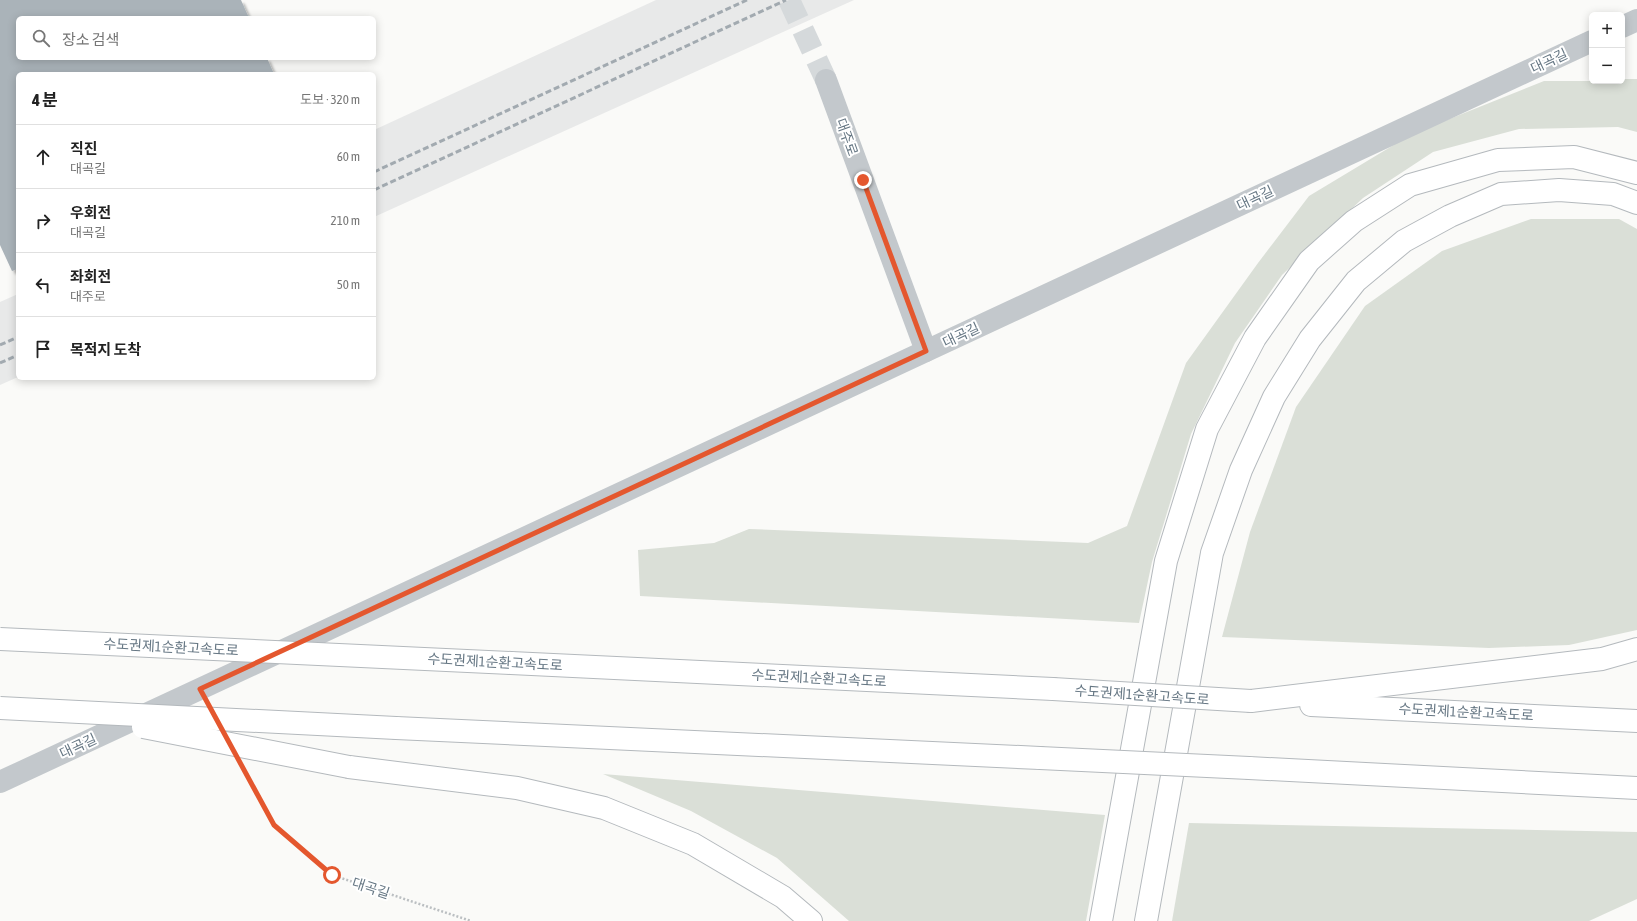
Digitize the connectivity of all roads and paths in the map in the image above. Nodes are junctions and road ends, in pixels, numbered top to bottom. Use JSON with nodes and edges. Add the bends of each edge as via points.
{"nodes":[{"id":1,"x":1637,"y":20,"type":"edge"},
{"id":2,"x":1625,"y":26,"type":"edge"},
{"id":3,"x":1589,"y":42,"type":"edge"},
{"id":4,"x":826,"y":80,"type":"tunnel mouth"},
{"id":5,"x":1637,"y":173,"type":"edge"},
{"id":6,"x":1637,"y":202,"type":"edge"},
{"id":7,"x":926,"y":351,"type":"junction"},
{"id":8,"x":0,"y":638,"type":"edge"},
{"id":9,"x":1637,"y":649,"type":"edge"},
{"id":10,"x":1251,"y":702,"type":"junction"},
{"id":11,"x":0,"y":708,"type":"edge"},
{"id":12,"x":71,"y":712,"type":"junction"},
{"id":13,"x":1637,"y":721,"type":"edge"},
{"id":14,"x":244,"y":771,"type":"dead end"},
{"id":15,"x":0,"y":782,"type":"edge"},
{"id":16,"x":1637,"y":788,"type":"edge"},
{"id":17,"x":471,"y":921,"type":"edge"},
{"id":18,"x":811,"y":921,"type":"edge"},
{"id":19,"x":1101,"y":921,"type":"edge"},
{"id":20,"x":1146,"y":921,"type":"edge"}],
"edges":[{"from":1,"to":2,"type":"street"},
{"from":3,"to":7,"type":"street","name":"대곡길"},
{"from":4,"to":7,"type":"street","name":"대주로"},
{"from":5,"to":19,"type":"highway","via":[[1574,157],[1498,160],[1410,185],[1354,221],[1309,261],[1255,338],[1207,429],[1166,561]]},
{"from":6,"to":20,"type":"highway","via":[[1613,194],[1559,190],[1501,194],[1450,216],[1404,241],[1356,281],[1310,339],[1274,397],[1241,470],[1212,553]]},
{"from":7,"to":15,"type":"street","name":"대곡길"},
{"from":8,"to":10,"type":"highway","name":"수도권제1순환고속도로","bridge":true,"via":[[1053,689]]},
{"from":9,"to":10,"type":"highway","via":[[1602,658]]},
{"from":10,"to":13,"type":"highway","name":"수도권제1순환고속도로"},
{"from":11,"to":12,"type":"highway","bridge":true},
{"from":12,"to":16,"type":"highway","bridge":true},
{"from":12,"to":18,"type":"highway","bridge":true,"via":[[349,768],[517,788],[604,808],[693,844],[783,897]]},
{"from":14,"to":17,"type":"path","name":"대곡길","via":[[274,825],[332,875]]}]}
